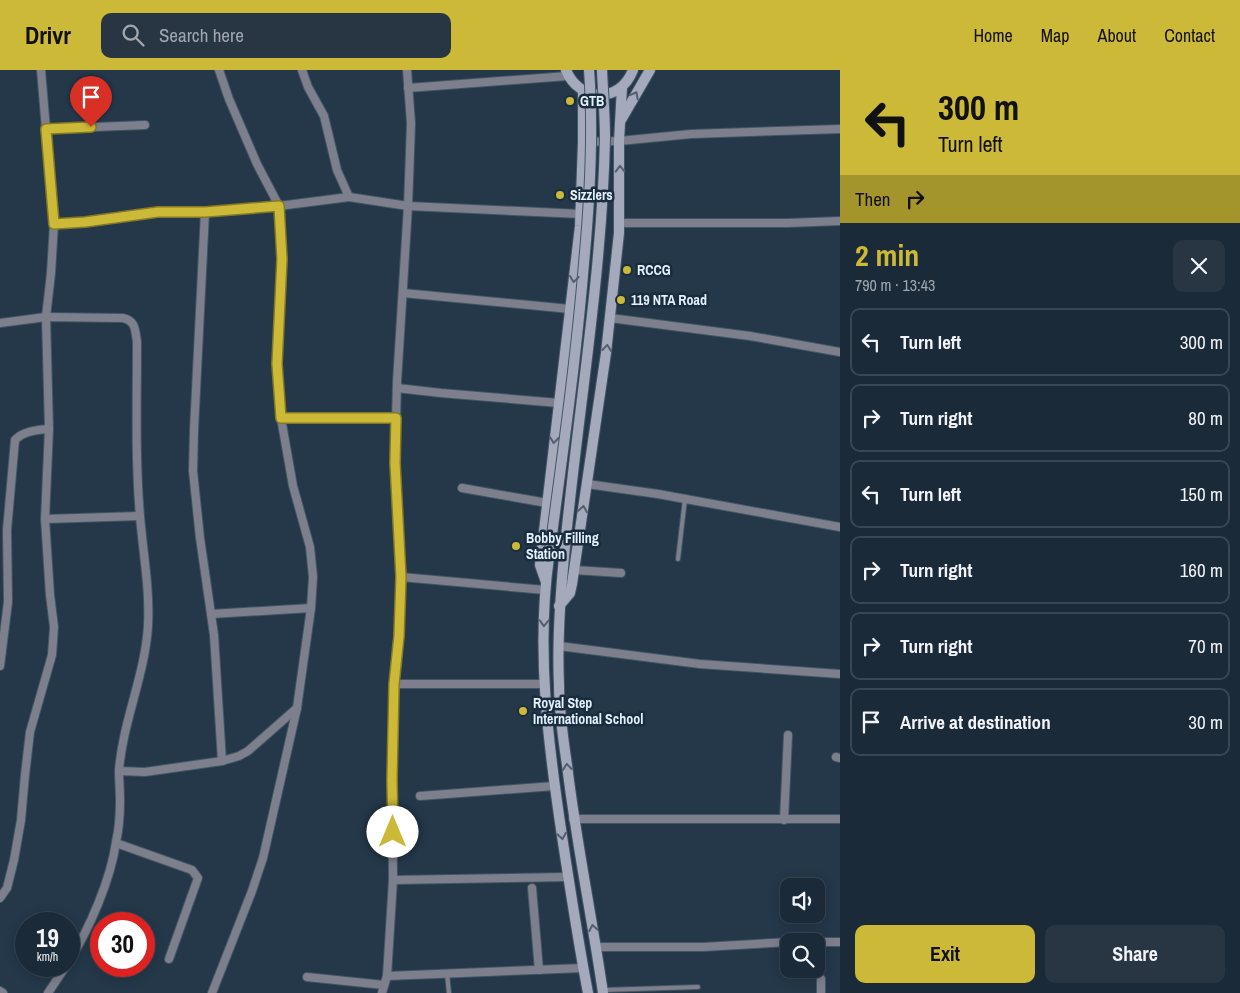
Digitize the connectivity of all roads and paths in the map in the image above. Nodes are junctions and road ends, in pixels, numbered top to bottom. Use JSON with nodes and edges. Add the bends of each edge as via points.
{"nodes":[{"id":1,"x":41,"y":70,"type":"edge"},
{"id":2,"x":218,"y":70,"type":"edge"},
{"id":3,"x":302,"y":70,"type":"edge"},
{"id":4,"x":407,"y":70,"type":"edge"},
{"id":5,"x":588,"y":70,"type":"edge"},
{"id":6,"x":602,"y":70,"type":"edge"},
{"id":7,"x":633,"y":70,"type":"edge"},
{"id":8,"x":650,"y":70,"type":"edge"},
{"id":9,"x":567,"y":73,"type":"edge"},
{"id":10,"x":622,"y":87,"type":"junction"},
{"id":11,"x":408,"y":88,"type":"junction"},
{"id":12,"x":583,"y":91,"type":"junction"},
{"id":13,"x":621,"y":120,"type":"junction"},
{"id":14,"x":145,"y":125,"type":"dead end"},
{"id":15,"x":46,"y":129,"type":"junction"},
{"id":16,"x":840,"y":129,"type":"edge"},
{"id":17,"x":620,"y":141,"type":"junction"},
{"id":18,"x":583,"y":142,"type":"junction"},
{"id":19,"x":349,"y":198,"type":"junction"},
{"id":20,"x":279,"y":206,"type":"junction"},
{"id":21,"x":408,"y":206,"type":"junction"},
{"id":22,"x":205,"y":212,"type":"junction"},
{"id":23,"x":581,"y":214,"type":"junction"},
{"id":24,"x":840,"y":221,"type":"edge"},
{"id":25,"x":620,"y":222,"type":"junction"},
{"id":26,"x":54,"y":224,"type":"junction"},
{"id":27,"x":403,"y":293,"type":"junction"},
{"id":28,"x":570,"y":309,"type":"junction"},
{"id":29,"x":46,"y":317,"type":"junction"},
{"id":30,"x":610,"y":318,"type":"junction"},
{"id":31,"x":0,"y":323,"type":"edge"},
{"id":32,"x":840,"y":352,"type":"edge"},
{"id":33,"x":397,"y":388,"type":"junction"},
{"id":34,"x":559,"y":404,"type":"junction"},
{"id":35,"x":281,"y":418,"type":"junction"},
{"id":36,"x":396,"y":418,"type":"junction"},
{"id":37,"x":49,"y":429,"type":"junction"},
{"id":38,"x":587,"y":484,"type":"junction"},
{"id":39,"x":462,"y":488,"type":"dead end"},
{"id":40,"x":685,"y":499,"type":"junction"},
{"id":41,"x":547,"y":502,"type":"junction"},
{"id":42,"x":140,"y":516,"type":"junction"},
{"id":43,"x":45,"y":519,"type":"junction"},
{"id":44,"x":840,"y":527,"type":"edge"},
{"id":45,"x":678,"y":559,"type":"dead end"},
{"id":46,"x":574,"y":570,"type":"junction"},
{"id":47,"x":621,"y":573,"type":"dead end"},
{"id":48,"x":401,"y":577,"type":"junction"},
{"id":49,"x":545,"y":586,"type":"junction"},
{"id":50,"x":560,"y":606,"type":"junction"},
{"id":51,"x":311,"y":608,"type":"junction"},
{"id":52,"x":211,"y":614,"type":"junction"},
{"id":53,"x":559,"y":646,"type":"junction"},
{"id":54,"x":0,"y":666,"type":"edge"},
{"id":55,"x":840,"y":674,"type":"edge"},
{"id":56,"x":394,"y":684,"type":"junction"},
{"id":57,"x":544,"y":684,"type":"junction"},
{"id":58,"x":297,"y":708,"type":"junction"},
{"id":59,"x":788,"y":735,"type":"dead end"},
{"id":60,"x":222,"y":761,"type":"junction"},
{"id":61,"x":119,"y":771,"type":"junction"},
{"id":62,"x":554,"y":786,"type":"junction"},
{"id":63,"x":420,"y":796,"type":"dead end"},
{"id":64,"x":573,"y":819,"type":"junction"},
{"id":65,"x":840,"y":819,"type":"edge"},
{"id":66,"x":784,"y":820,"type":"junction"},
{"id":67,"x":116,"y":843,"type":"junction"},
{"id":68,"x":568,"y":877,"type":"junction"},
{"id":69,"x":393,"y":880,"type":"junction"},
{"id":70,"x":532,"y":888,"type":"dead end"},
{"id":71,"x":0,"y":898,"type":"edge"},
{"id":72,"x":80,"y":939,"type":"edge"},
{"id":73,"x":825,"y":942,"type":"edge"},
{"id":74,"x":840,"y":942,"type":"edge"},
{"id":75,"x":780,"y":943,"type":"edge"},
{"id":76,"x":596,"y":946,"type":"junction"},
{"id":77,"x":169,"y":959,"type":"dead end"},
{"id":78,"x":583,"y":968,"type":"junction"},
{"id":79,"x":539,"y":970,"type":"junction"},
{"id":80,"x":447,"y":974,"type":"junction"},
{"id":81,"x":307,"y":976,"type":"dead end"},
{"id":82,"x":387,"y":976,"type":"junction"},
{"id":83,"x":59,"y":977,"type":"edge"},
{"id":84,"x":821,"y":979,"type":"dead end"},
{"id":85,"x":698,"y":986,"type":"dead end"},
{"id":86,"x":383,"y":989,"type":"edge"},
{"id":87,"x":603,"y":991,"type":"edge"},
{"id":88,"x":48,"y":993,"type":"edge"},
{"id":89,"x":212,"y":993,"type":"edge"},
{"id":90,"x":449,"y":993,"type":"edge"},
{"id":91,"x":588,"y":993,"type":"edge"},
{"id":92,"x":821,"y":993,"type":"edge"}],
"edges":[{"from":1,"to":15,"type":"street"},
{"from":2,"to":20,"type":"street","via":[[257,164]]},
{"from":3,"to":19,"type":"street","via":[[324,116]]},
{"from":4,"to":11,"type":"street"},
{"from":5,"to":49,"type":"main road","bridge":true,"via":[[592,144],[588,217],[580,309]]},
{"from":6,"to":50,"type":"main road","bridge":true,"via":[[605,137],[601,223]]},
{"from":7,"to":10,"type":"main road"},
{"from":13,"to":8,"type":"main road","one_way":true},
{"from":9,"to":11,"type":"street"},
{"from":9,"to":12,"type":"main road"},
{"from":10,"to":12,"type":"main road","via":[[603,95]]},
{"from":10,"to":13,"type":"main road"},
{"from":11,"to":21,"type":"street"},
{"from":12,"to":18,"type":"main road"},
{"from":13,"to":17,"type":"main road"},
{"from":14,"to":15,"type":"street"},
{"from":15,"to":26,"type":"street"},
{"from":16,"to":17,"type":"street","via":[[691,134]]},
{"from":17,"to":18,"type":"street"},
{"from":25,"to":17,"type":"main road","one_way":true},
{"from":18,"to":23,"type":"main road"},
{"from":19,"to":20,"type":"street"},
{"from":19,"to":21,"type":"street"},
{"from":20,"to":22,"type":"street"},
{"from":20,"to":35,"type":"street","via":[[282,259],[277,364]]},
{"from":21,"to":23,"type":"street"},
{"from":21,"to":27,"type":"street"},
{"from":22,"to":26,"type":"street","via":[[158,212]]},
{"from":22,"to":52,"type":"street","via":[[193,471]]},
{"from":23,"to":28,"type":"main road","one_way":true},
{"from":24,"to":25,"type":"street"},
{"from":25,"to":30,"type":"main road"},
{"from":26,"to":29,"type":"street"},
{"from":27,"to":28,"type":"street"},
{"from":27,"to":33,"type":"street"},
{"from":28,"to":34,"type":"main road"},
{"from":29,"to":31,"type":"street"},
{"from":29,"to":37,"type":"street"},
{"from":29,"to":42,"type":"street","via":[[123,318],[135,326]]},
{"from":30,"to":32,"type":"street","via":[[750,336]]},
{"from":38,"to":30,"type":"main road","one_way":true},
{"from":33,"to":34,"type":"street"},
{"from":33,"to":36,"type":"street"},
{"from":34,"to":41,"type":"main road","one_way":true},
{"from":35,"to":36,"type":"street"},
{"from":35,"to":51,"type":"street","via":[[310,547],[313,577]]},
{"from":36,"to":48,"type":"street"},
{"from":37,"to":43,"type":"street"},
{"from":37,"to":54,"type":"street","via":[[21,434],[15,440],[7,530],[8,602]]},
{"from":38,"to":40,"type":"street"},
{"from":46,"to":38,"type":"main road","one_way":true},
{"from":39,"to":41,"type":"street"},
{"from":40,"to":44,"type":"street"},
{"from":40,"to":45,"type":"lane"},
{"from":41,"to":49,"type":"main road","via":[[540,565]]},
{"from":42,"to":43,"type":"street"},
{"from":42,"to":61,"type":"street","via":[[148,625]]},
{"from":43,"to":71,"type":"street","via":[[54,627],[52,655],[30,732],[14,860]]},
{"from":46,"to":47,"type":"street"},
{"from":46,"to":50,"type":"main road","via":[[570,593]]},
{"from":48,"to":49,"type":"street"},
{"from":48,"to":56,"type":"street"},
{"from":49,"to":57,"type":"main road","one_way":true},
{"from":50,"to":53,"type":"main road"},
{"from":51,"to":52,"type":"street"},
{"from":51,"to":58,"type":"street"},
{"from":52,"to":60,"type":"street"},
{"from":53,"to":55,"type":"street","via":[[700,664]]},
{"from":64,"to":53,"type":"main road","one_way":true,"via":[[560,704]]},
{"from":56,"to":57,"type":"street"},
{"from":56,"to":69,"type":"street"},
{"from":57,"to":62,"type":"main road"},
{"from":58,"to":60,"type":"street","via":[[248,751]]},
{"from":58,"to":89,"type":"street","via":[[263,858]]},
{"from":59,"to":66,"type":"street"},
{"from":60,"to":61,"type":"street","via":[[145,772]]},
{"from":61,"to":67,"type":"street"},
{"from":62,"to":63,"type":"street"},
{"from":62,"to":68,"type":"main road","one_way":true},
{"from":64,"to":66,"type":"street"},
{"from":76,"to":64,"type":"main road","one_way":true},
{"from":65,"to":66,"type":"street"},
{"from":67,"to":72,"type":"street","via":[[108,878]]},
{"from":67,"to":77,"type":"street","via":[[192,870],[198,878]]},
{"from":68,"to":69,"type":"street"},
{"from":68,"to":78,"type":"main road"},
{"from":69,"to":82,"type":"street"},
{"from":70,"to":79,"type":"street"},
{"from":73,"to":74,"type":"street"},
{"from":75,"to":76,"type":"street","via":[[703,947]]},
{"from":76,"to":87,"type":"main road"},
{"from":78,"to":79,"type":"street"},
{"from":78,"to":91,"type":"main road"},
{"from":79,"to":80,"type":"street"},
{"from":80,"to":82,"type":"street"},
{"from":80,"to":90,"type":"lane"},
{"from":81,"to":86,"type":"street"},
{"from":82,"to":86,"type":"street"},
{"from":83,"to":88,"type":"street"},
{"from":84,"to":92,"type":"street"},
{"from":85,"to":87,"type":"lane"}]}
